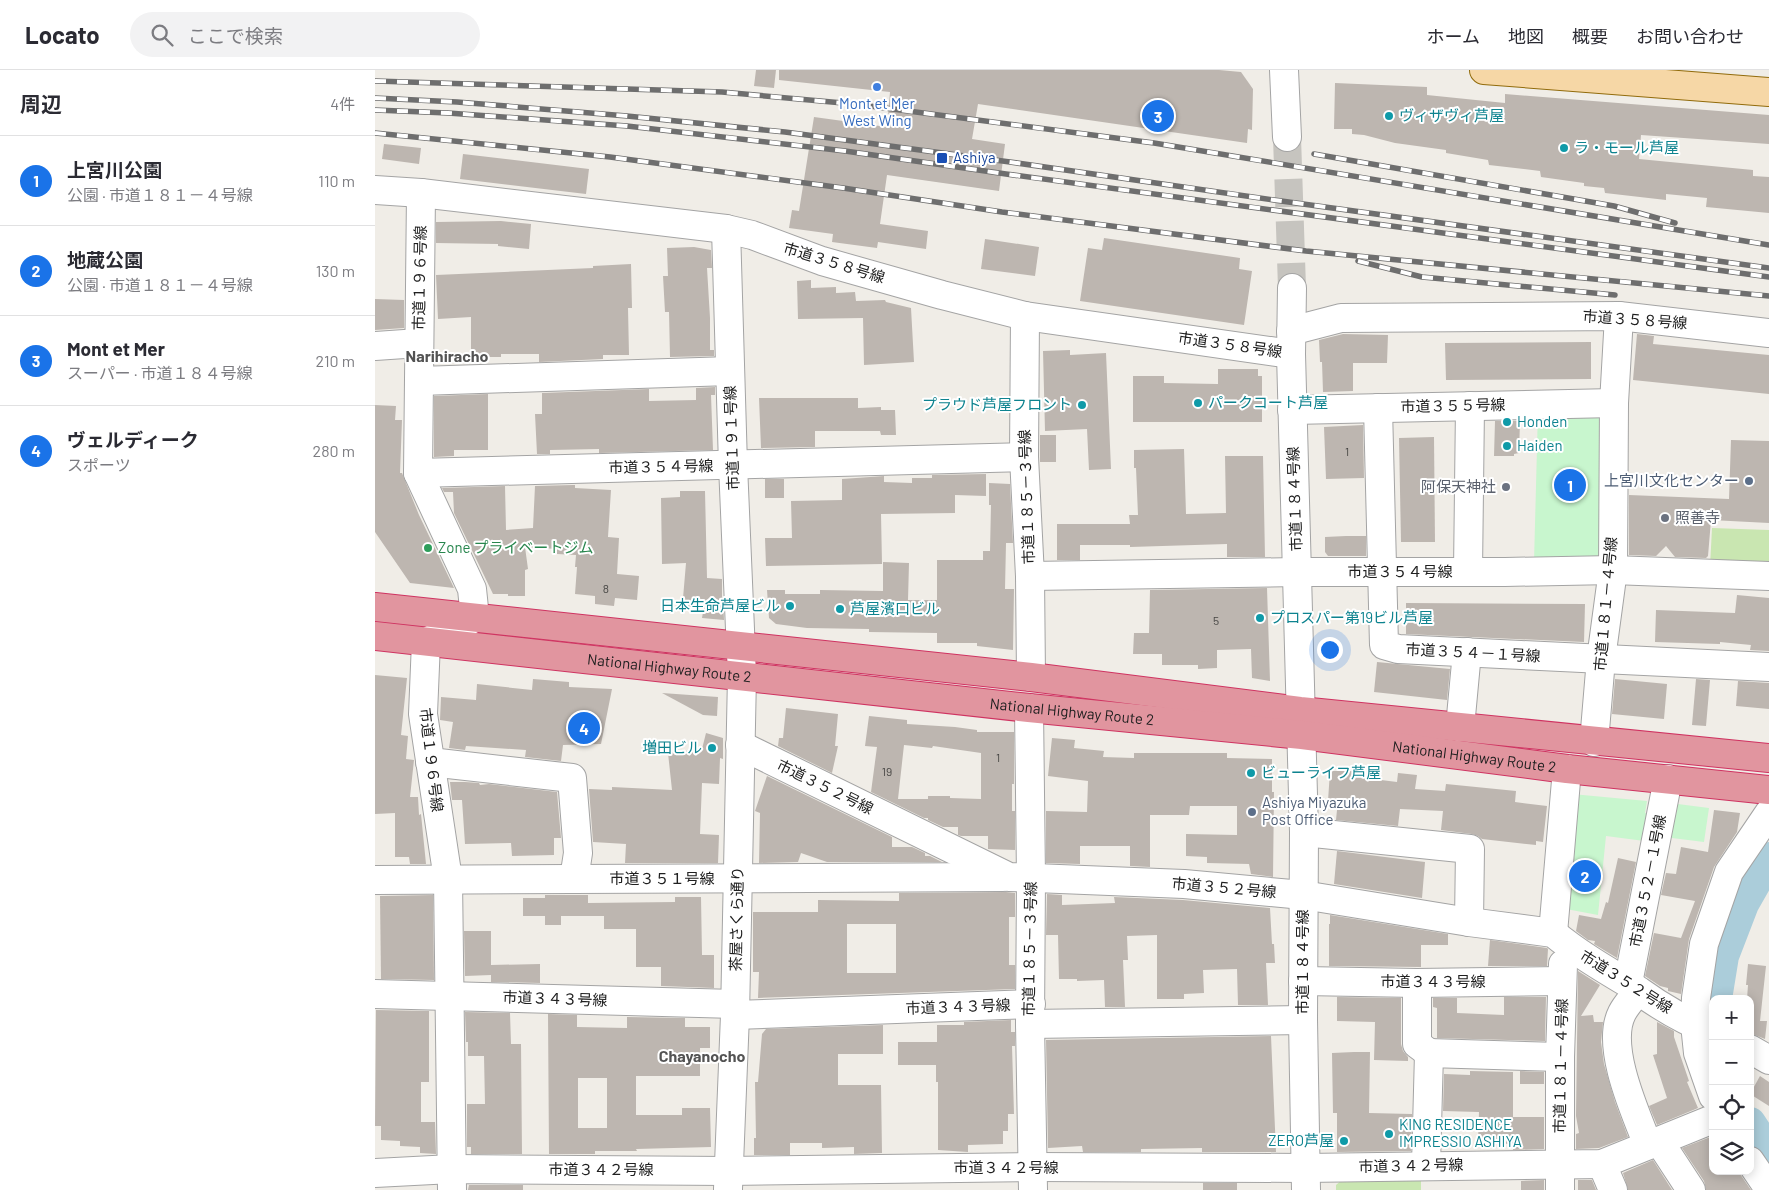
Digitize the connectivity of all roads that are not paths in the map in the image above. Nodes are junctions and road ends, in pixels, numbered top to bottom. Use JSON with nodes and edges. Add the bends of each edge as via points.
{"nodes":[{"id":1,"x":1284,"y":70,"type":"edge"},
{"id":2,"x":1484,"y":70,"type":"edge"},
{"id":3,"x":1615,"y":76,"type":"edge"},
{"id":4,"x":1769,"y":92,"type":"edge"},
{"id":5,"x":1287,"y":137,"type":"tunnel mouth"},
{"id":6,"x":375,"y":190,"type":"edge"},
{"id":7,"x":421,"y":193,"type":"junction"},
{"id":8,"x":726,"y":230,"type":"junction"},
{"id":9,"x":1292,"y":288,"type":"tunnel mouth"},
{"id":10,"x":1025,"y":316,"type":"junction"},
{"id":11,"x":1619,"y":316,"type":"junction"},
{"id":12,"x":1769,"y":332,"type":"edge"},
{"id":13,"x":1291,"y":342,"type":"junction"},
{"id":14,"x":419,"y":343,"type":"junction"},
{"id":15,"x":375,"y":346,"type":"edge"},
{"id":16,"x":730,"y":371,"type":"junction"},
{"id":17,"x":419,"y":381,"type":"junction"},
{"id":18,"x":1614,"y":403,"type":"junction"},
{"id":19,"x":1470,"y":406,"type":"junction"},
{"id":20,"x":1378,"y":408,"type":"junction"},
{"id":21,"x":1292,"y":410,"type":"junction"},
{"id":22,"x":1024,"y":458,"type":"junction"},
{"id":23,"x":733,"y":465,"type":"junction"},
{"id":24,"x":419,"y":473,"type":"junction"},
{"id":25,"x":1613,"y":570,"type":"junction"},
{"id":26,"x":1297,"y":572,"type":"junction"},
{"id":27,"x":1381,"y":572,"type":"junction"},
{"id":28,"x":1468,"y":572,"type":"junction"},
{"id":29,"x":1030,"y":576,"type":"junction"},
{"id":30,"x":1769,"y":576,"type":"edge"},
{"id":31,"x":375,"y":607,"type":"edge"},
{"id":32,"x":475,"y":618,"type":"junction"},
{"id":33,"x":375,"y":636,"type":"edge"},
{"id":34,"x":426,"y":642,"type":"junction"},
{"id":35,"x":739,"y":647,"type":"junction"},
{"id":36,"x":1467,"y":652,"type":"junction"},
{"id":37,"x":1601,"y":659,"type":"junction"},
{"id":38,"x":1769,"y":667,"type":"edge"},
{"id":39,"x":742,"y":676,"type":"junction"},
{"id":40,"x":1031,"y":678,"type":"junction"},
{"id":41,"x":1029,"y":708,"type":"junction"},
{"id":42,"x":1301,"y":723,"type":"junction"},
{"id":43,"x":1460,"y":727,"type":"junction"},
{"id":44,"x":1594,"y":742,"type":"junction"},
{"id":45,"x":740,"y":745,"type":"junction"},
{"id":46,"x":1769,"y":758,"type":"edge"},
{"id":47,"x":430,"y":762,"type":"junction"},
{"id":48,"x":1567,"y":769,"type":"junction"},
{"id":49,"x":1668,"y":779,"type":"junction"},
{"id":50,"x":1769,"y":790,"type":"edge"},
{"id":51,"x":1769,"y":813,"type":"edge"},
{"id":52,"x":1304,"y":832,"type":"junction"},
{"id":53,"x":1020,"y":878,"type":"junction"},
{"id":54,"x":448,"y":879,"type":"junction"},
{"id":55,"x":574,"y":879,"type":"junction"},
{"id":56,"x":738,"y":879,"type":"junction"},
{"id":57,"x":375,"y":880,"type":"edge"},
{"id":58,"x":1303,"y":895,"type":"junction"},
{"id":59,"x":1469,"y":922,"type":"junction"},
{"id":60,"x":1558,"y":938,"type":"junction"},
{"id":61,"x":1303,"y":981,"type":"junction"},
{"id":62,"x":1563,"y":981,"type":"junction"},
{"id":63,"x":1417,"y":983,"type":"junction"},
{"id":64,"x":1633,"y":987,"type":"junction"},
{"id":65,"x":375,"y":994,"type":"edge"},
{"id":66,"x":449,"y":996,"type":"junction"},
{"id":67,"x":735,"y":1009,"type":"junction"},
{"id":68,"x":1030,"y":1014,"type":"junction"},
{"id":69,"x":1303,"y":1020,"type":"junction"},
{"id":70,"x":1705,"y":1028,"type":"edge"},
{"id":71,"x":1754,"y":1051,"type":"edge"},
{"id":72,"x":1429,"y":1053,"type":"junction"},
{"id":73,"x":1560,"y":1057,"type":"junction"},
{"id":74,"x":1769,"y":1060,"type":"edge"},
{"id":75,"x":1709,"y":1085,"type":"edge"},
{"id":76,"x":1709,"y":1121,"type":"edge"},
{"id":77,"x":1653,"y":1143,"type":"junction"},
{"id":78,"x":1602,"y":1164,"type":"junction"},
{"id":79,"x":1426,"y":1165,"type":"junction"},
{"id":80,"x":1754,"y":1167,"type":"edge"},
{"id":81,"x":375,"y":1173,"type":"edge"},
{"id":82,"x":1560,"y":1178,"type":"edge"},
{"id":83,"x":1033,"y":1179,"type":"edge"},
{"id":84,"x":1306,"y":1179,"type":"edge"},
{"id":85,"x":452,"y":1180,"type":"edge"},
{"id":86,"x":728,"y":1181,"type":"edge"},
{"id":87,"x":1769,"y":1189,"type":"edge"},
{"id":88,"x":1613,"y":1190,"type":"edge"},
{"id":89,"x":1691,"y":1190,"type":"edge"}],
"edges":[{"from":1,"to":5,"type":"street"},
{"from":2,"to":3,"type":"main road"},
{"from":3,"to":4,"type":"main road"},
{"from":6,"to":7,"type":"street","name":"市道３５８号線"},
{"from":7,"to":8,"type":"street","name":"市道３５８号線"},
{"from":7,"to":14,"type":"street","name":"市道１９６号線"},
{"from":8,"to":10,"type":"street","name":"市道３５８号線","via":[[752,235],[942,296]]},
{"from":8,"to":16,"type":"street","name":"市道１９１号線"},
{"from":9,"to":13,"type":"street","name":"市道１８４号線"},
{"from":10,"to":13,"type":"street","name":"市道３５８号線"},
{"from":10,"to":22,"type":"street","name":"市道１８５－３号線"},
{"from":11,"to":12,"type":"street","name":"市道３５８号線"},
{"from":11,"to":13,"type":"street","name":"市道３５８号線","via":[[1341,318]]},
{"from":11,"to":18,"type":"street","name":"市道１８１－４号線"},
{"from":13,"to":21,"type":"street","name":"市道１８４号線"},
{"from":14,"to":15,"type":"street"},
{"from":14,"to":17,"type":"street","name":"市道１９６号線"},
{"from":16,"to":17,"type":"street"},
{"from":16,"to":23,"type":"street","name":"市道１９１号線"},
{"from":17,"to":24,"type":"street","name":"市道１９６号線"},
{"from":18,"to":19,"type":"street","name":"市道３５５号線"},
{"from":18,"to":25,"type":"street","name":"市道１８１－４号線"},
{"from":19,"to":20,"type":"street","name":"市道３５５号線"},
{"from":19,"to":28,"type":"street"},
{"from":20,"to":21,"type":"street","name":"市道３５５号線"},
{"from":20,"to":27,"type":"street","name":"市道３５４－１号線"},
{"from":21,"to":26,"type":"street","name":"市道１８４号線"},
{"from":22,"to":23,"type":"street","name":"市道３５４号線"},
{"from":22,"to":29,"type":"street","name":"市道１８５－３号線"},
{"from":23,"to":24,"type":"street","name":"市道３５４号線"},
{"from":23,"to":35,"type":"street","name":"市道１９１号線"},
{"from":24,"to":32,"type":"street","name":"市道１９６号線","via":[[472,589]]},
{"from":25,"to":28,"type":"street","name":"市道３５４号線"},
{"from":25,"to":30,"type":"street","name":"市道３５４号線"},
{"from":25,"to":37,"type":"street","name":"市道１８１－４号線"},
{"from":26,"to":27,"type":"street","name":"市道３５４号線"},
{"from":26,"to":29,"type":"street","name":"市道３５４号線"},
{"from":26,"to":42,"type":"street","name":"市道１８４号線"},
{"from":27,"to":28,"type":"street","name":"市道３５４号線"},
{"from":27,"to":36,"type":"street","name":"市道３５４－１号線","via":[[1384,644],[1398,650]]},
{"from":29,"to":40,"type":"street","name":"市道１８５－３号線"},
{"from":31,"to":32,"type":"highway","name":"National Highway Route 2"},
{"from":32,"to":34,"type":"street"},
{"from":32,"to":35,"type":"highway","name":"National Highway Route 2"},
{"from":33,"to":34,"type":"highway","name":"National Highway Route 2"},
{"from":34,"to":39,"type":"highway","name":"National Highway Route 2"},
{"from":34,"to":47,"type":"street","name":"市道１９６号線","via":[[423,714]]},
{"from":35,"to":39,"type":"street","name":"茶屋さくら通り"},
{"from":35,"to":40,"type":"highway","name":"National Highway Route 2"},
{"from":36,"to":37,"type":"street","name":"市道３５４－１号線"},
{"from":36,"to":43,"type":"street"},
{"from":37,"to":38,"type":"street","name":"市道３５４－１号線"},
{"from":37,"to":44,"type":"street","name":"市道１８１－４号線"},
{"from":39,"to":41,"type":"highway","name":"National Highway Route 2"},
{"from":39,"to":45,"type":"street","name":"茶屋さくら通り"},
{"from":40,"to":42,"type":"highway","name":"National Highway Route 2"},
{"from":41,"to":42,"type":"highway","name":"National Highway Route 2"},
{"from":41,"to":53,"type":"street","name":"市道１８５－３号線"},
{"from":42,"to":43,"type":"highway","name":"National Highway Route 2"},
{"from":42,"to":48,"type":"highway","name":"National Highway Route 2"},
{"from":42,"to":52,"type":"street","name":"市道１８４号線"},
{"from":43,"to":44,"type":"highway","name":"National Highway Route 2"},
{"from":44,"to":46,"type":"highway","name":"National Highway Route 2"},
{"from":45,"to":53,"type":"street","name":"市道３５２号線"},
{"from":45,"to":56,"type":"street","name":"茶屋さくら通り"},
{"from":47,"to":54,"type":"street","name":"市道１９６号線"},
{"from":47,"to":55,"type":"street","via":[[572,778],[578,853]]},
{"from":48,"to":49,"type":"highway","name":"National Highway Route 2"},
{"from":48,"to":60,"type":"street","name":"市道１８１－４号線"},
{"from":49,"to":50,"type":"highway","name":"National Highway Route 2"},
{"from":49,"to":64,"type":"street","name":"市道３５２－１号線"},
{"from":51,"to":70,"type":"street","via":[[1729,872],[1704,944],[1696,998]]},
{"from":52,"to":58,"type":"street","name":"市道１８４号線"},
{"from":52,"to":59,"type":"street","via":[[1470,849]]},
{"from":53,"to":56,"type":"street","name":"市道３５１号線"},
{"from":53,"to":58,"type":"street","name":"市道３５２号線","via":[[1185,884]]},
{"from":53,"to":68,"type":"street","name":"市道１８５－３号線"},
{"from":54,"to":55,"type":"street","name":"市道３５１号線"},
{"from":54,"to":57,"type":"street","name":"市道３５１号線"},
{"from":54,"to":66,"type":"street","name":"市道１９６号線"},
{"from":55,"to":56,"type":"street","name":"市道３５１号線"},
{"from":56,"to":67,"type":"street","name":"茶屋さくら通り"},
{"from":58,"to":59,"type":"street","name":"市道３５２号線"},
{"from":58,"to":61,"type":"street","name":"市道１８４号線"},
{"from":59,"to":60,"type":"street","name":"市道３５２号線"},
{"from":60,"to":62,"type":"street","name":"市道１８１－４号線"},
{"from":60,"to":64,"type":"street","name":"市道３５２号線"},
{"from":61,"to":63,"type":"street","name":"市道３４３号線"},
{"from":61,"to":69,"type":"street","name":"市道１８４号線"},
{"from":62,"to":63,"type":"street","name":"市道３４３号線"},
{"from":62,"to":73,"type":"street","name":"市道１８１－４号線"},
{"from":63,"to":72,"type":"street","via":[[1417,1044]]},
{"from":64,"to":70,"type":"street","name":"市道３５２号線"},
{"from":64,"to":77,"type":"street","via":[[1621,1013],[1616,1039],[1619,1064],[1632,1103]]},
{"from":65,"to":66,"type":"street","name":"市道３４３号線"},
{"from":66,"to":67,"type":"street","name":"市道３４３号線"},
{"from":66,"to":85,"type":"street","name":"市道１９６号線"},
{"from":67,"to":68,"type":"street","name":"市道３４３号線"},
{"from":67,"to":86,"type":"street","name":"茶屋さくら通り"},
{"from":68,"to":69,"type":"street","name":"市道３４３号線"},
{"from":68,"to":83,"type":"street","name":"市道１８５－３号線"},
{"from":69,"to":84,"type":"street","name":"市道１８４号線"},
{"from":70,"to":75,"type":"street","via":[[1698,1053]]},
{"from":71,"to":74,"type":"street"},
{"from":72,"to":73,"type":"street"},
{"from":72,"to":79,"type":"street"},
{"from":73,"to":82,"type":"street","name":"市道１８１－４号線"},
{"from":76,"to":77,"type":"street","name":"市道３４２号線"},
{"from":77,"to":78,"type":"street","name":"市道３４２号線"},
{"from":77,"to":89,"type":"street"},
{"from":78,"to":82,"type":"street","name":"市道３４２号線"},
{"from":78,"to":88,"type":"street"},
{"from":79,"to":82,"type":"street","name":"市道３４２号線"},
{"from":79,"to":84,"type":"street","name":"市道３４２号線"},
{"from":80,"to":87,"type":"street"},
{"from":81,"to":85,"type":"street","name":"市道３４２号線"},
{"from":83,"to":84,"type":"street","name":"市道３４２号線"},
{"from":83,"to":86,"type":"street","name":"市道３４２号線"},
{"from":85,"to":86,"type":"street","name":"市道３４２号線"}]}
